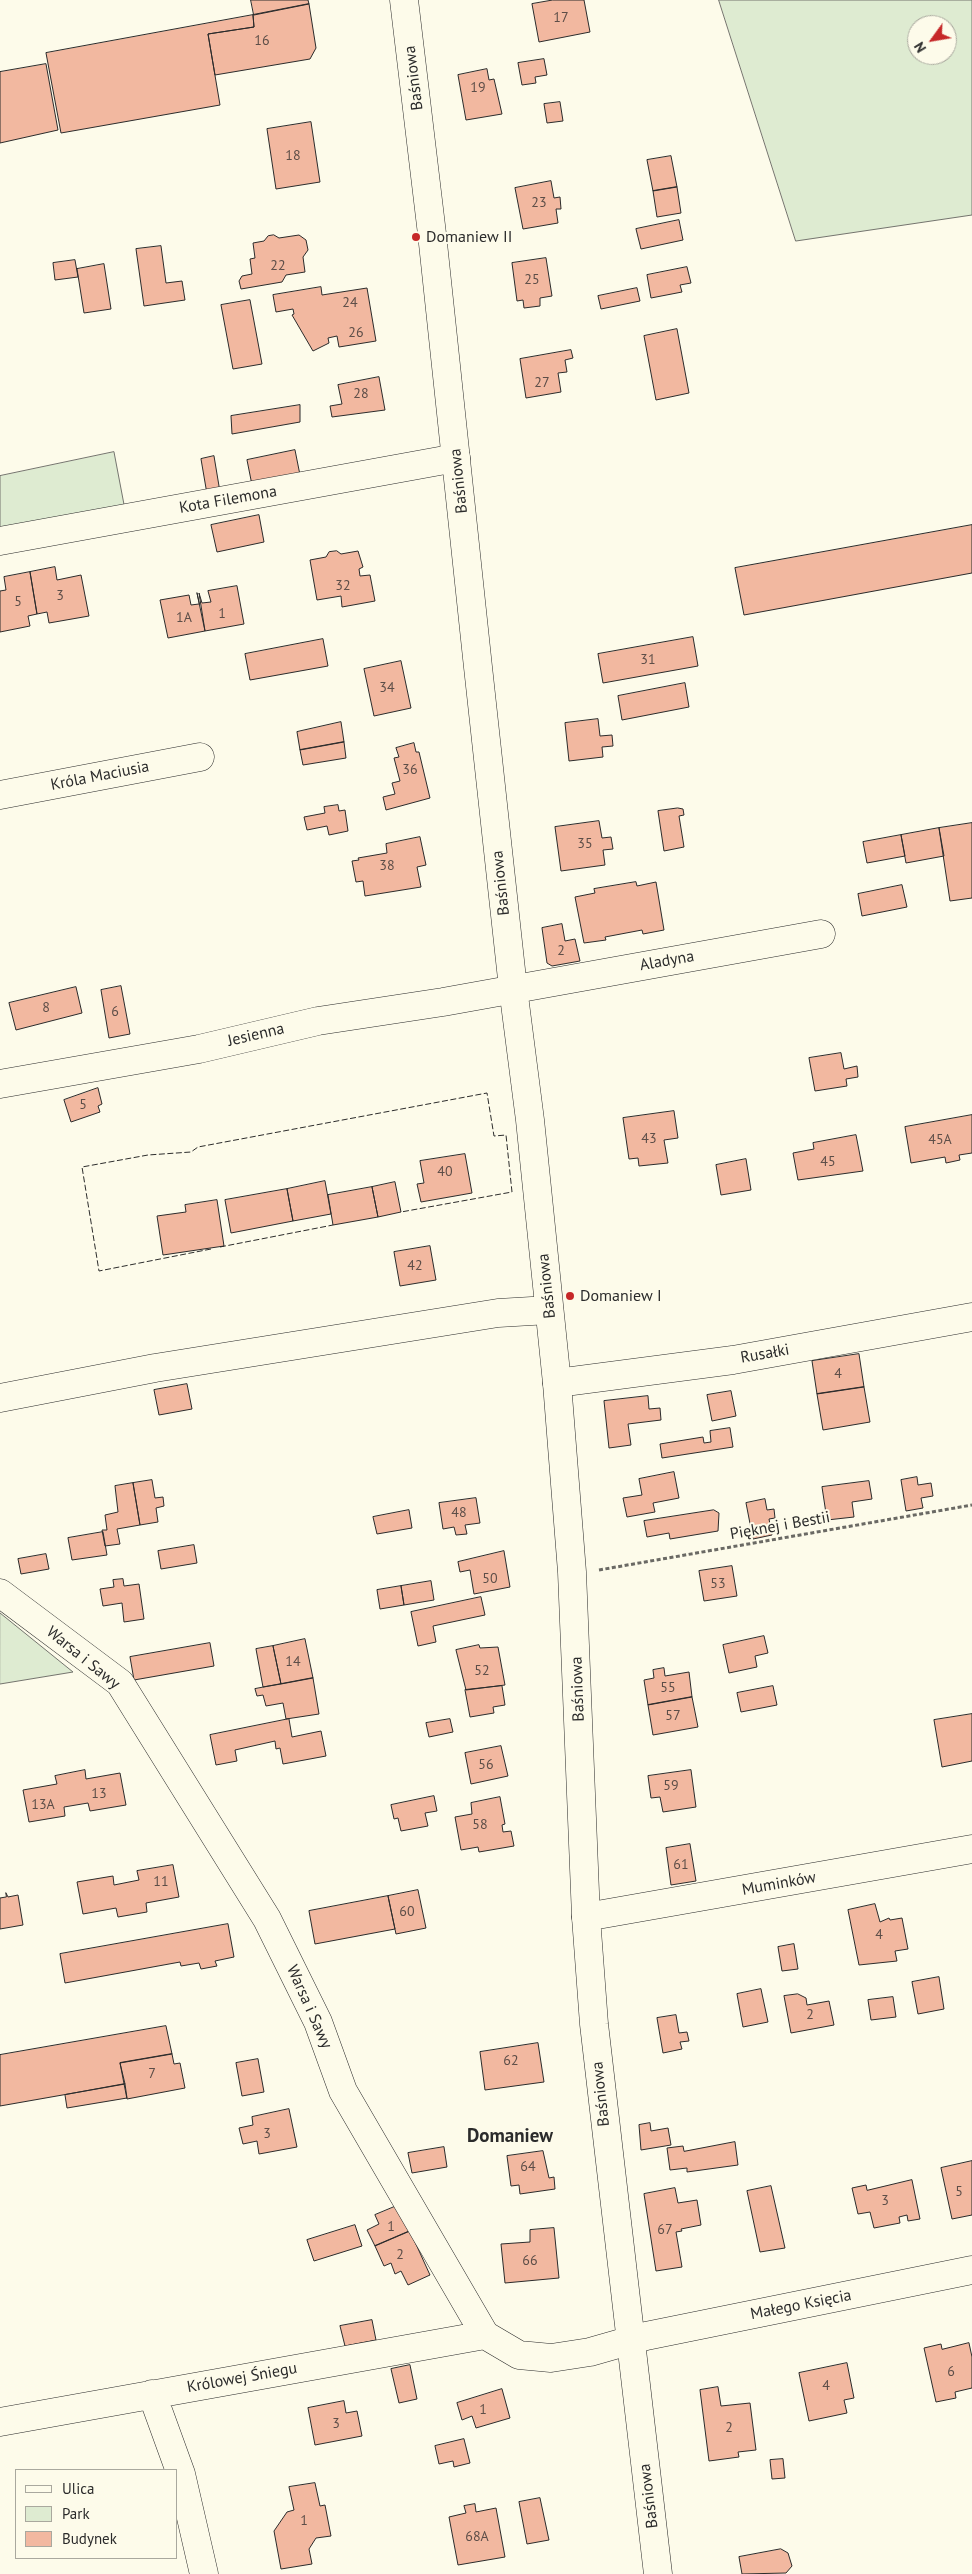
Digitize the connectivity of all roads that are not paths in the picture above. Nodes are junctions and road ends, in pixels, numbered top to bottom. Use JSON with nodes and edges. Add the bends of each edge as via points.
{"nodes":[{"id":1,"x":404,"y":0,"type":"edge"},
{"id":2,"x":456,"y":458,"type":"junction"},
{"id":3,"x":0,"y":541,"type":"edge"},
{"id":4,"x":200,"y":757,"type":"dead end"},
{"id":5,"x":0,"y":795,"type":"edge"},
{"id":6,"x":821,"y":934,"type":"dead end"},
{"id":7,"x":513,"y":988,"type":"junction"},
{"id":8,"x":0,"y":1084,"type":"edge"},
{"id":9,"x":549,"y":1310,"type":"junction"},
{"id":10,"x":972,"y":1317,"type":"edge"},
{"id":11,"x":558,"y":1383,"type":"junction"},
{"id":12,"x":0,"y":1398,"type":"edge"},
{"id":13,"x":0,"y":1593,"type":"edge"},
{"id":14,"x":972,"y":1849,"type":"edge"},
{"id":15,"x":586,"y":1917,"type":"junction"},
{"id":16,"x":972,"y":2270,"type":"edge"},
{"id":17,"x":485,"y":2335,"type":"junction"},
{"id":18,"x":630,"y":2341,"type":"junction"},
{"id":19,"x":152,"y":2394,"type":"junction"},
{"id":20,"x":0,"y":2422,"type":"edge"},
{"id":21,"x":204,"y":2574,"type":"edge"},
{"id":22,"x":658,"y":2574,"type":"edge"}],
"edges":[{"from":1,"to":2,"type":"street","name":"Baśniowa"},
{"from":2,"to":3,"type":"street","name":"Kota Filemona"},
{"from":2,"to":7,"type":"street","name":"Baśniowa"},
{"from":4,"to":5,"type":"street","name":"Króla Maciusia"},
{"from":6,"to":7,"type":"street","name":"Aladyna"},
{"from":7,"to":8,"type":"street","name":"Jesienna","via":[[318,1021],[199,1049]]},
{"from":7,"to":9,"type":"street","name":"Baśniowa"},
{"from":9,"to":11,"type":"street","name":"Baśniowa"},
{"from":9,"to":12,"type":"street","via":[[498,1313],[155,1368]]},
{"from":10,"to":11,"type":"street","name":"Rusałki","via":[[733,1360]]},
{"from":11,"to":15,"type":"street","name":"Baśniowa","via":[[575,1628]]},
{"from":13,"to":17,"type":"street","name":"Warsa i Sawy","via":[[120,1683],[268,1920],[318,2022],[343,2091]]},
{"from":14,"to":15,"type":"street","name":"Muminków"},
{"from":15,"to":18,"type":"street","name":"Baśniowa","via":[[599,2073]]},
{"from":16,"to":18,"type":"street","name":"Małego Księcia"},
{"from":17,"to":18,"type":"street","via":[[519,2355],[551,2358]]},
{"from":17,"to":19,"type":"street","name":"Królowej Śniegu"},
{"from":18,"to":22,"type":"street","name":"Baśniowa"},
{"from":19,"to":20,"type":"street","name":"Królowej Śniegu"},
{"from":19,"to":21,"type":"street","via":[[181,2474]]}]}
